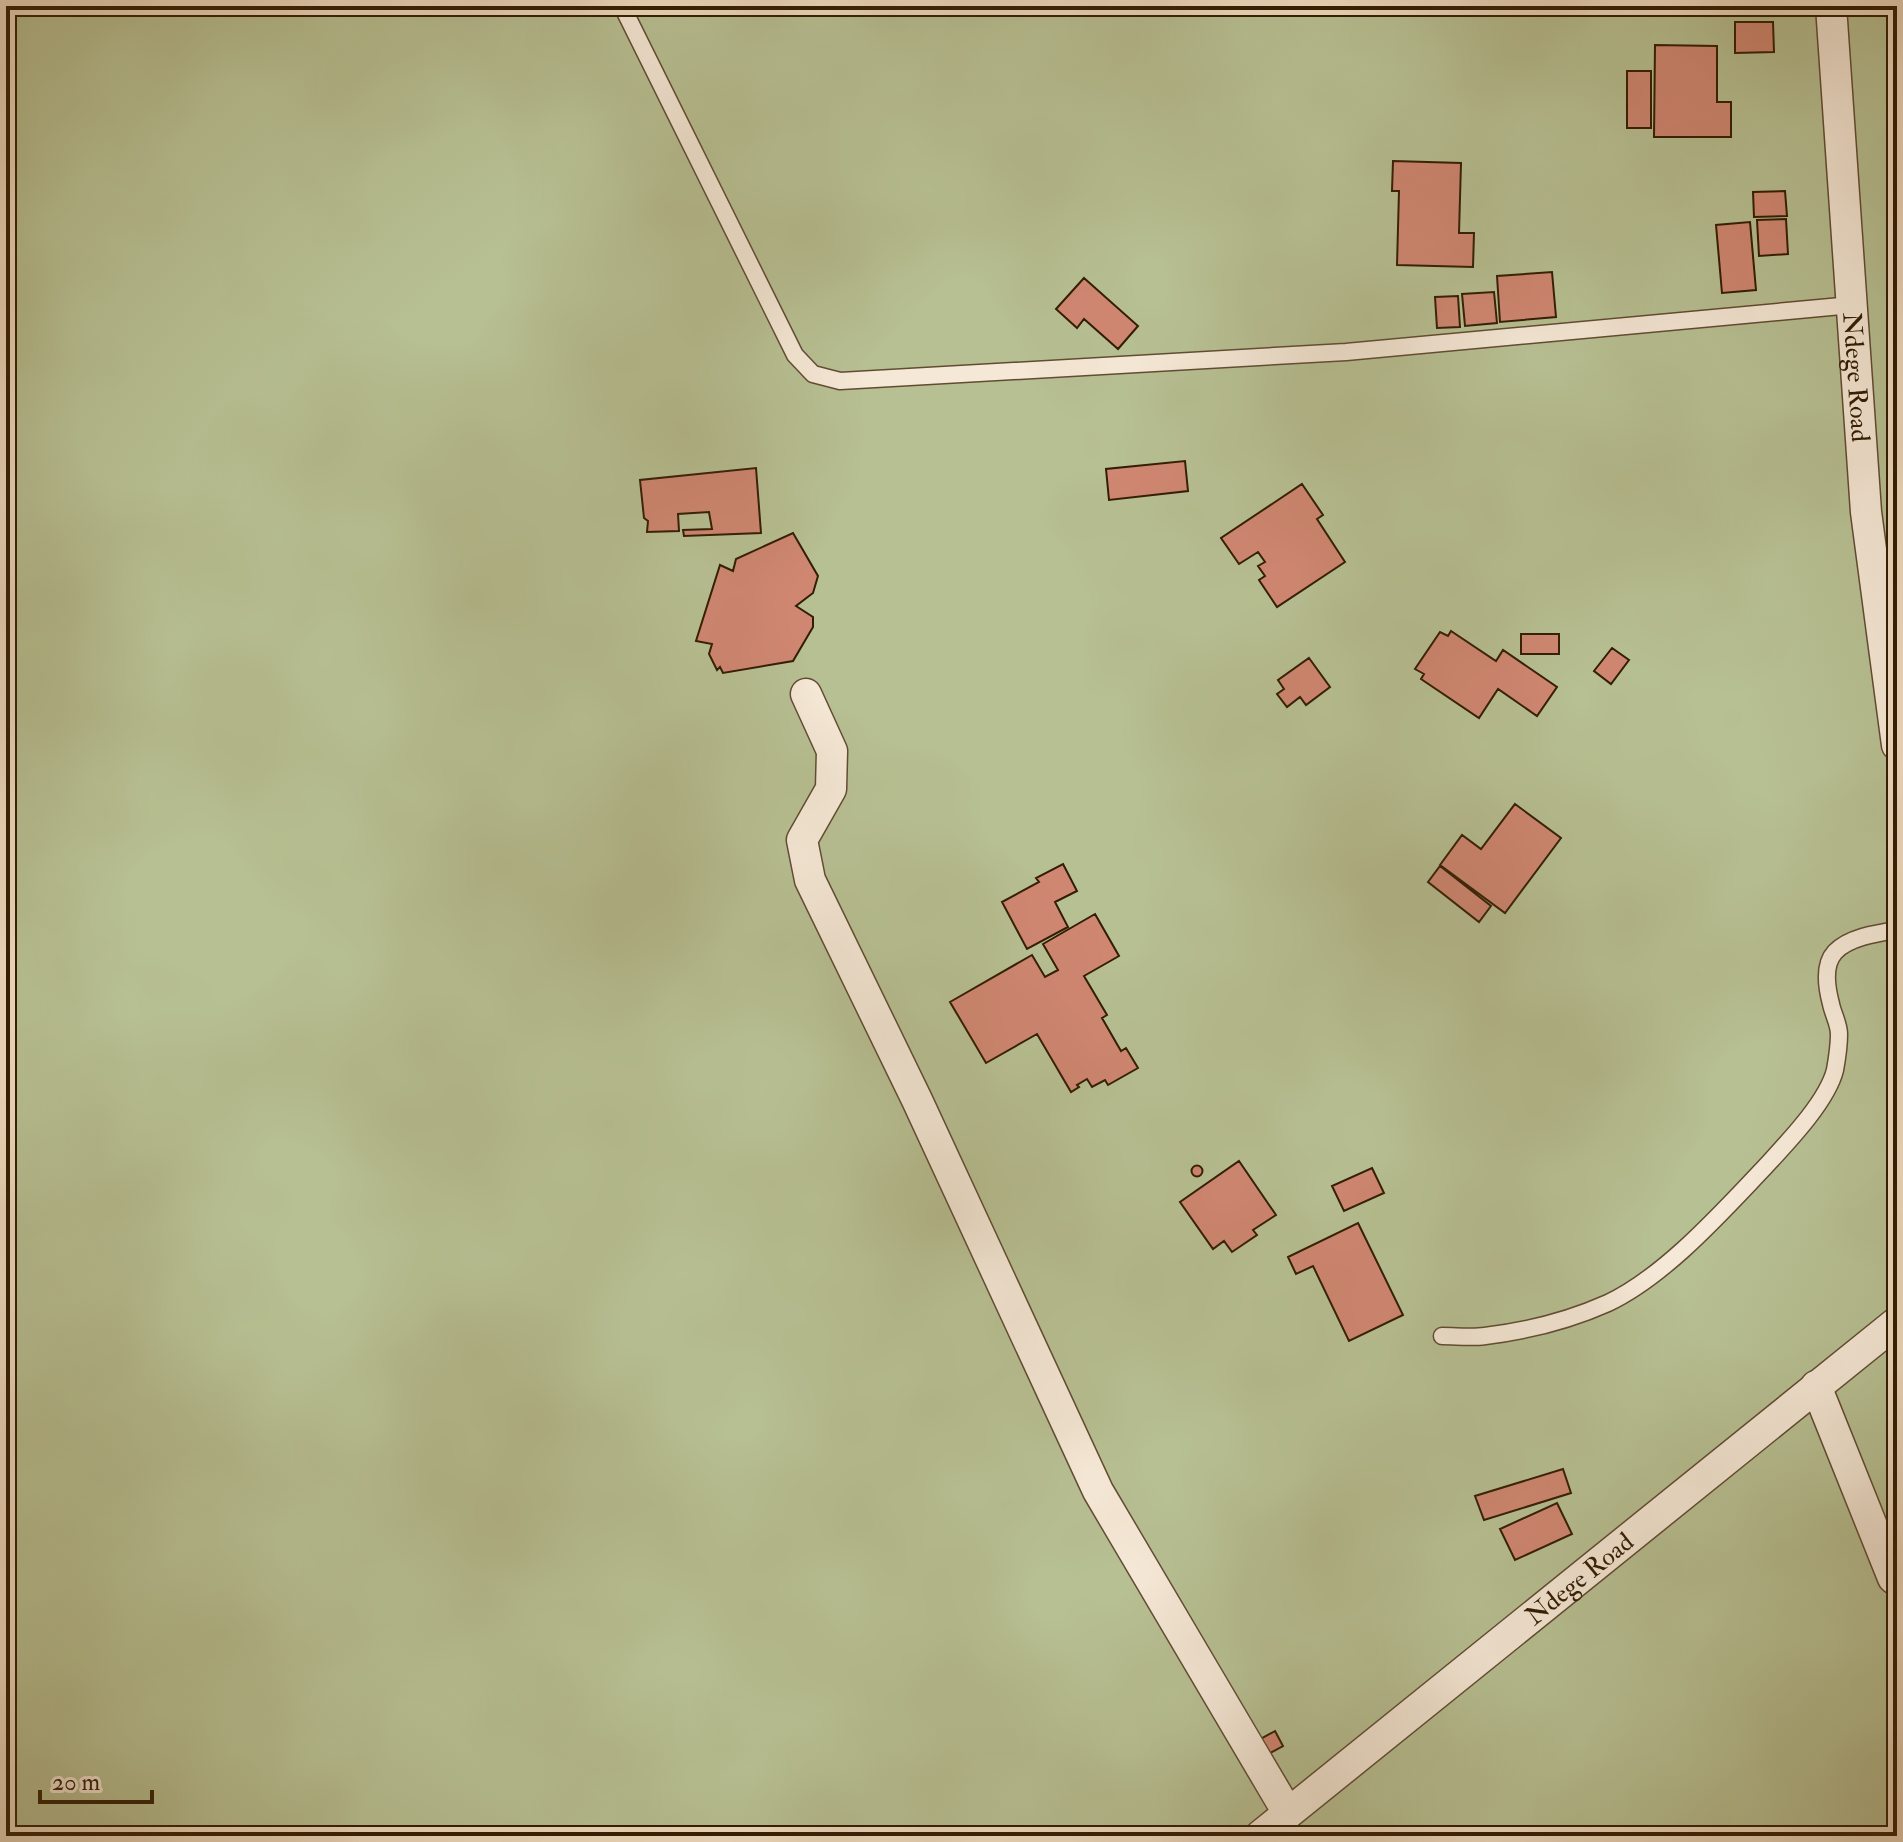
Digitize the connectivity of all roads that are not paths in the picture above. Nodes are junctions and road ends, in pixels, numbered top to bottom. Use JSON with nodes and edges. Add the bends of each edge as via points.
{"nodes":[{"id":1,"x":1831,"y":6,"type":"edge"},
{"id":2,"x":624,"y":10,"type":"dead end"},
{"id":3,"x":1852,"y":305,"type":"junction"},
{"id":4,"x":806,"y":694,"type":"dead end"},
{"id":5,"x":1897,"y":745,"type":"edge"},
{"id":6,"x":1897,"y":930,"type":"edge"},
{"id":7,"x":1897,"y":1322,"type":"edge"},
{"id":8,"x":1442,"y":1336,"type":"dead end"},
{"id":9,"x":1816,"y":1386,"type":"junction"},
{"id":10,"x":1897,"y":1581,"type":"edge"},
{"id":11,"x":1288,"y":1813,"type":"junction"},
{"id":12,"x":1260,"y":1836,"type":"edge"}],
"edges":[{"from":1,"to":3,"type":"street","name":"Ndege Road"},
{"from":2,"to":3,"type":"lane","via":[[795,355],[813,374],[840,381],[1346,352]]},
{"from":3,"to":5,"type":"street","name":"Ndege Road","via":[[1866,512]]},
{"from":4,"to":11,"type":"street","via":[[832,751],[831,789],[802,840],[810,880],[1098,1491]]},
{"from":6,"to":8,"type":"lane","via":[[1856,938],[1834,952],[1826,971],[1839,1032],[1834,1072],[1816,1107],[1710,1225],[1609,1302],[1528,1329],[1482,1337]]},
{"from":7,"to":9,"type":"street","name":"Ndege Road"},
{"from":9,"to":10,"type":"street"},
{"from":9,"to":11,"type":"street","name":"Ndege Road"},
{"from":11,"to":12,"type":"street","name":"Ndege Road"}]}
